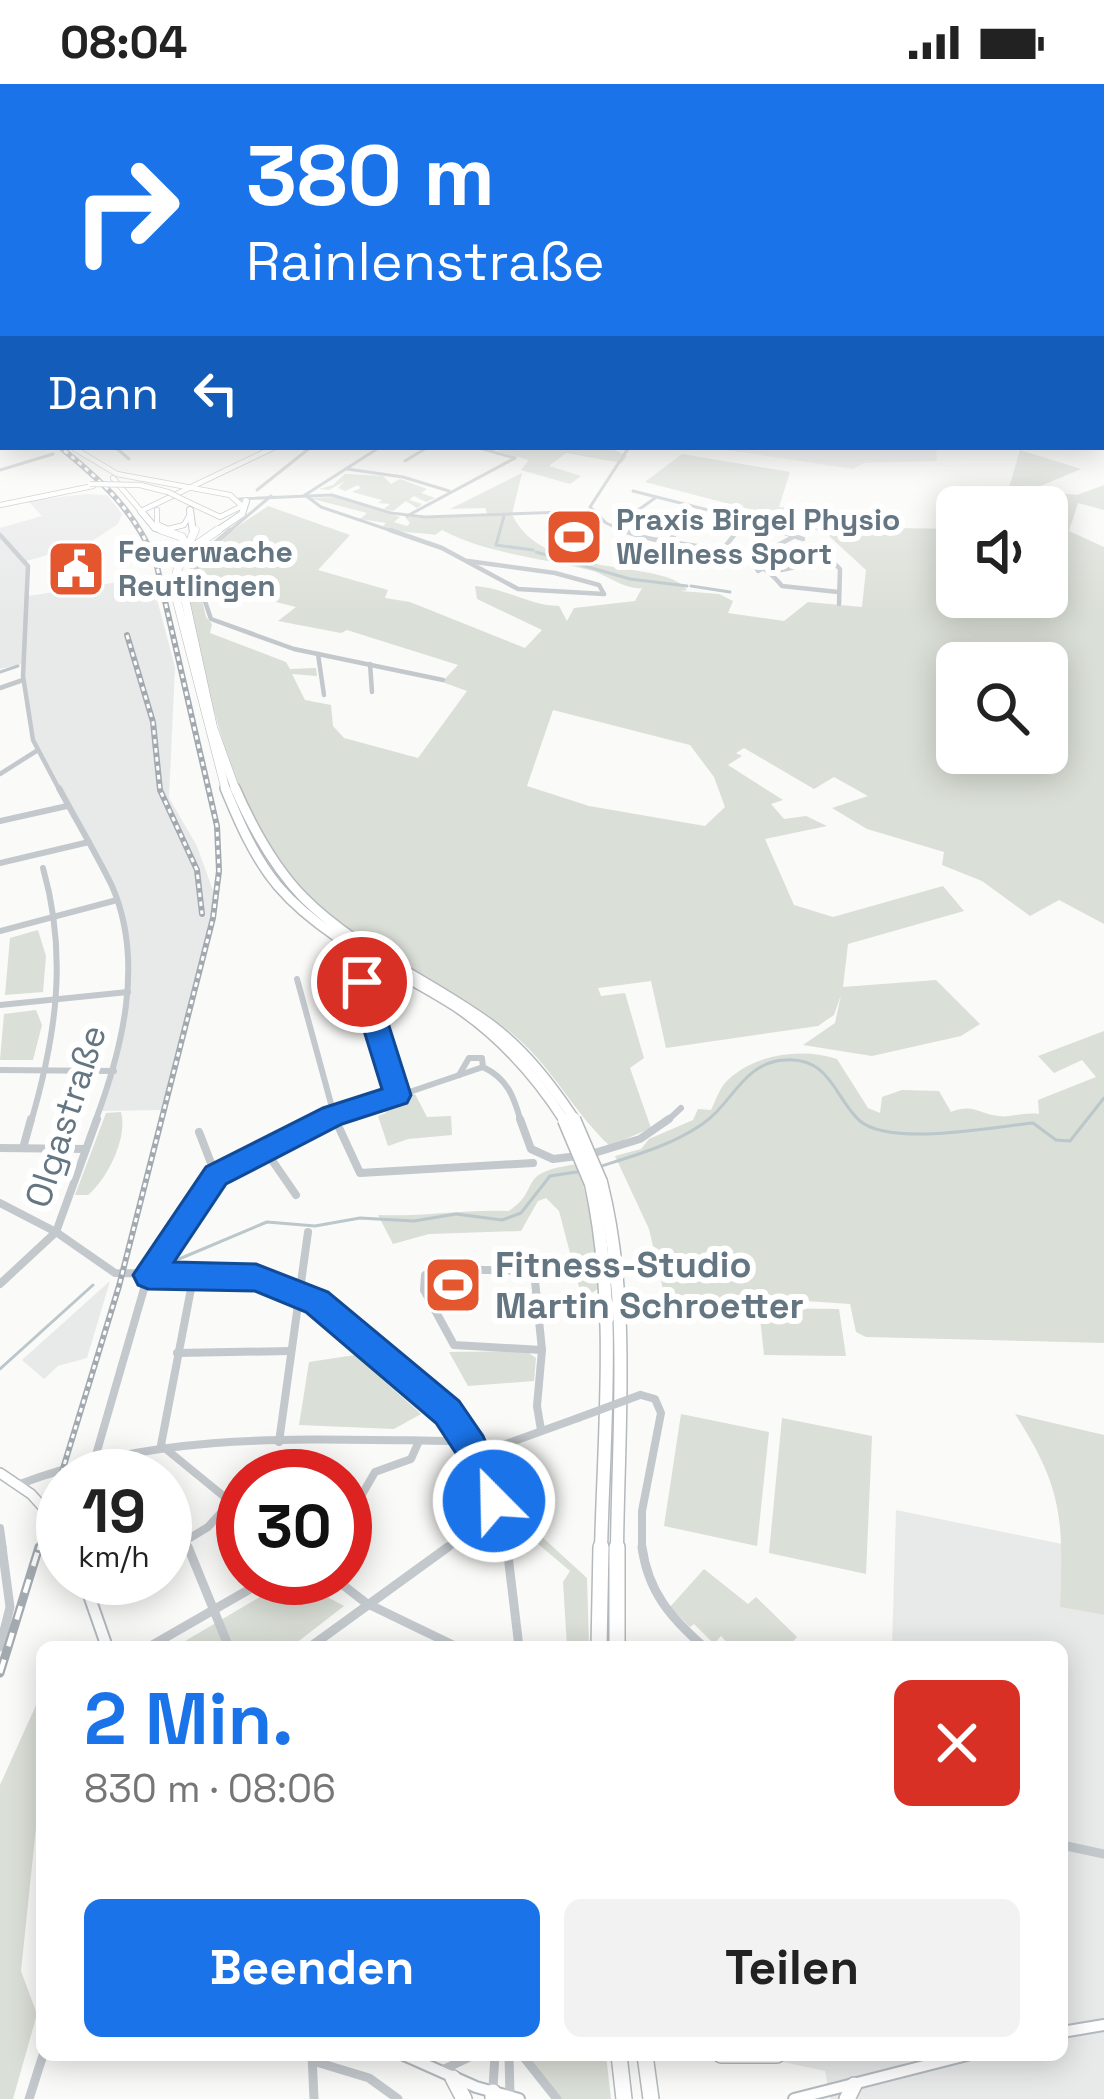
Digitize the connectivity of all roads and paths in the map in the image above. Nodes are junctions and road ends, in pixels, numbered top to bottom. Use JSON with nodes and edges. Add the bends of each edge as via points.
{"nodes":[{"id":1,"x":76,"y":450,"type":"edge"},
{"id":2,"x":119,"y":450,"type":"edge"},
{"id":3,"x":268,"y":450,"type":"edge"},
{"id":4,"x":307,"y":450,"type":"edge"},
{"id":5,"x":376,"y":450,"type":"edge"},
{"id":6,"x":423,"y":450,"type":"edge"},
{"id":7,"x":487,"y":450,"type":"edge"},
{"id":8,"x":628,"y":450,"type":"edge"},
{"id":9,"x":54,"y":454,"type":"dead end"},
{"id":10,"x":129,"y":459,"type":"dead end"},
{"id":11,"x":405,"y":461,"type":"dead end"},
{"id":12,"x":100,"y":467,"type":"junction"},
{"id":13,"x":226,"y":469,"type":"junction"},
{"id":14,"x":347,"y":469,"type":"junction"},
{"id":15,"x":0,"y":470,"type":"edge"},
{"id":16,"x":209,"y":481,"type":"junction"},
{"id":17,"x":193,"y":487,"type":"junction"},
{"id":18,"x":214,"y":489,"type":"junction"},
{"id":19,"x":257,"y":490,"type":"dead end"},
{"id":20,"x":633,"y":490,"type":"dead end"},
{"id":21,"x":449,"y":491,"type":"junction"},
{"id":22,"x":305,"y":495,"type":"junction"},
{"id":23,"x":268,"y":496,"type":"junction"},
{"id":24,"x":655,"y":498,"type":"junction"},
{"id":25,"x":243,"y":500,"type":"junction"},
{"id":26,"x":0,"y":503,"type":"edge"},
{"id":27,"x":192,"y":509,"type":"junction"},
{"id":28,"x":698,"y":509,"type":"junction"},
{"id":29,"x":157,"y":510,"type":"junction"},
{"id":30,"x":141,"y":511,"type":"junction"},
{"id":31,"x":592,"y":511,"type":"junction"},
{"id":32,"x":716,"y":512,"type":"dead end"},
{"id":33,"x":407,"y":515,"type":"junction"},
{"id":34,"x":729,"y":515,"type":"dead end"},
{"id":35,"x":746,"y":519,"type":"junction"},
{"id":36,"x":616,"y":526,"type":"junction"},
{"id":37,"x":0,"y":535,"type":"edge"},
{"id":38,"x":795,"y":536,"type":"junction"},
{"id":39,"x":803,"y":539,"type":"dead end"},
{"id":40,"x":670,"y":541,"type":"junction"},
{"id":41,"x":817,"y":546,"type":"dead end"},
{"id":42,"x":191,"y":549,"type":"junction"},
{"id":43,"x":721,"y":552,"type":"junction"},
{"id":44,"x":752,"y":559,"type":"junction"},
{"id":45,"x":831,"y":560,"type":"junction"},
{"id":46,"x":467,"y":562,"type":"junction"},
{"id":47,"x":774,"y":572,"type":"junction"},
{"id":48,"x":838,"y":592,"type":"junction"},
{"id":49,"x":838,"y":604,"type":"dead end"},
{"id":50,"x":318,"y":654,"type":"junction"},
{"id":51,"x":370,"y":664,"type":"junction"},
{"id":52,"x":23,"y":680,"type":"junction"},
{"id":53,"x":442,"y":680,"type":"dead end"},
{"id":54,"x":0,"y":688,"type":"edge"},
{"id":55,"x":372,"y":692,"type":"dead end"},
{"id":56,"x":324,"y":695,"type":"dead end"},
{"id":57,"x":38,"y":750,"type":"junction"},
{"id":58,"x":0,"y":774,"type":"edge"},
{"id":59,"x":68,"y":805,"type":"junction"},
{"id":60,"x":0,"y":821,"type":"edge"},
{"id":61,"x":89,"y":842,"type":"junction"},
{"id":62,"x":0,"y":863,"type":"edge"},
{"id":63,"x":44,"y":868,"type":"dead end"},
{"id":64,"x":117,"y":900,"type":"junction"},
{"id":65,"x":58,"y":916,"type":"junction"},
{"id":66,"x":0,"y":932,"type":"edge"},
{"id":67,"x":297,"y":979,"type":"dead end"},
{"id":68,"x":362,"y":982,"type":"dead end"},
{"id":69,"x":128,"y":992,"type":"junction"},
{"id":70,"x":59,"y":998,"type":"junction"},
{"id":71,"x":0,"y":1005,"type":"edge"},
{"id":72,"x":483,"y":1067,"type":"junction"},
{"id":73,"x":0,"y":1070,"type":"edge"},
{"id":74,"x":46,"y":1070,"type":"junction"},
{"id":75,"x":114,"y":1071,"type":"junction"},
{"id":76,"x":459,"y":1076,"type":"junction"},
{"id":77,"x":398,"y":1095,"type":"junction"},
{"id":78,"x":681,"y":1108,"type":"dead end"},
{"id":79,"x":333,"y":1116,"type":"junction"},
{"id":80,"x":199,"y":1132,"type":"dead end"},
{"id":81,"x":0,"y":1148,"type":"edge"},
{"id":82,"x":23,"y":1148,"type":"junction"},
{"id":83,"x":86,"y":1149,"type":"junction"},
{"id":84,"x":266,"y":1150,"type":"junction"},
{"id":85,"x":532,"y":1163,"type":"dead end"},
{"id":86,"x":216,"y":1176,"type":"junction"},
{"id":87,"x":596,"y":1183,"type":"junction"},
{"id":88,"x":296,"y":1195,"type":"dead end"},
{"id":89,"x":0,"y":1203,"type":"edge"},
{"id":90,"x":56,"y":1232,"type":"junction"},
{"id":91,"x":308,"y":1232,"type":"dead end"},
{"id":92,"x":194,"y":1273,"type":"junction"},
{"id":93,"x":148,"y":1275,"type":"junction"},
{"id":94,"x":0,"y":1284,"type":"edge"},
{"id":95,"x":299,"y":1292,"type":"junction"},
{"id":96,"x":543,"y":1350,"type":"junction"},
{"id":97,"x":291,"y":1351,"type":"junction"},
{"id":98,"x":178,"y":1353,"type":"junction"},
{"id":99,"x":541,"y":1430,"type":"junction"},
{"id":100,"x":419,"y":1441,"type":"junction"},
{"id":101,"x":279,"y":1442,"type":"junction"},
{"id":102,"x":449,"y":1442,"type":"dead end"},
{"id":103,"x":161,"y":1445,"type":"junction"},
{"id":104,"x":98,"y":1449,"type":"edge"},
{"id":105,"x":141,"y":1449,"type":"edge"},
{"id":106,"x":476,"y":1455,"type":"junction"},
{"id":107,"x":0,"y":1473,"type":"edge"},
{"id":108,"x":372,"y":1477,"type":"edge"},
{"id":109,"x":36,"y":1478,"type":"edge"},
{"id":110,"x":20,"y":1484,"type":"junction"},
{"id":111,"x":216,"y":1491,"type":"edge"},
{"id":112,"x":36,"y":1501,"type":"edge"},
{"id":113,"x":216,"y":1515,"type":"edge"},
{"id":114,"x":0,"y":1528,"type":"edge"},
{"id":115,"x":467,"y":1532,"type":"dead end"},
{"id":116,"x":192,"y":1537,"type":"edge"},
{"id":117,"x":192,"y":1557,"type":"edge"},
{"id":118,"x":1,"y":1559,"type":"edge"},
{"id":119,"x":372,"y":1599,"type":"edge"},
{"id":120,"x":92,"y":1605,"type":"edge"},
{"id":121,"x":223,"y":1605,"type":"edge"},
{"id":122,"x":363,"y":1605,"type":"edge"},
{"id":123,"x":370,"y":1605,"type":"edge"},
{"id":124,"x":214,"y":1610,"type":"junction"},
{"id":125,"x":105,"y":1641,"type":"edge"},
{"id":126,"x":160,"y":1641,"type":"edge"},
{"id":127,"x":226,"y":1641,"type":"edge"},
{"id":128,"x":318,"y":1641,"type":"edge"},
{"id":129,"x":437,"y":1641,"type":"edge"},
{"id":130,"x":518,"y":1641,"type":"edge"},
{"id":131,"x":598,"y":1641,"type":"edge"},
{"id":132,"x":617,"y":1641,"type":"edge"},
{"id":133,"x":697,"y":1641,"type":"edge"},
{"id":134,"x":0,"y":1648,"type":"edge"},
{"id":135,"x":1068,"y":1846,"type":"edge"},
{"id":136,"x":1104,"y":1854,"type":"edge"},
{"id":137,"x":1104,"y":2025,"type":"edge"},
{"id":138,"x":1068,"y":2031,"type":"edge"},
{"id":139,"x":41,"y":2061,"type":"edge"},
{"id":140,"x":312,"y":2061,"type":"edge"},
{"id":141,"x":321,"y":2061,"type":"edge"},
{"id":142,"x":416,"y":2061,"type":"edge"},
{"id":143,"x":465,"y":2061,"type":"edge"},
{"id":144,"x":496,"y":2061,"type":"edge"},
{"id":145,"x":508,"y":2061,"type":"edge"},
{"id":146,"x":527,"y":2061,"type":"edge"},
{"id":147,"x":620,"y":2061,"type":"edge"},
{"id":148,"x":646,"y":2061,"type":"edge"},
{"id":149,"x":948,"y":2061,"type":"edge"},
{"id":150,"x":445,"y":2075,"type":"junction"},
{"id":151,"x":850,"y":2092,"type":"edge"},
{"id":152,"x":505,"y":2097,"type":"edge"},
{"id":153,"x":29,"y":2099,"type":"edge"},
{"id":154,"x":314,"y":2099,"type":"edge"},
{"id":155,"x":398,"y":2099,"type":"edge"},
{"id":156,"x":464,"y":2099,"type":"edge"},
{"id":157,"x":557,"y":2099,"type":"edge"},
{"id":158,"x":624,"y":2099,"type":"edge"},
{"id":159,"x":651,"y":2099,"type":"edge"},
{"id":160,"x":800,"y":2099,"type":"edge"}],
"edges":[{"from":1,"to":12,"type":"main road"},
{"from":2,"to":10,"type":"street"},
{"from":3,"to":13,"type":"street"},
{"from":4,"to":19,"type":"street"},
{"from":5,"to":14,"type":"street"},
{"from":6,"to":11,"type":"street"},
{"from":7,"to":21,"type":"street","via":[[515,458]]},
{"from":8,"to":31,"type":"street","via":[[596,492]]},
{"from":9,"to":15,"type":"street"},
{"from":12,"to":17,"type":"main road"},
{"from":12,"to":30,"type":"main road"},
{"from":13,"to":16,"type":"street"},
{"from":13,"to":17,"type":"street"},
{"from":14,"to":21,"type":"street"},
{"from":14,"to":22,"type":"street"},
{"from":16,"to":17,"type":"street"},
{"from":16,"to":18,"type":"main road"},
{"from":17,"to":18,"type":"main road"},
{"from":17,"to":25,"type":"main road"},
{"from":17,"to":29,"type":"street"},
{"from":17,"to":30,"type":"street"},
{"from":18,"to":25,"type":"main road"},
{"from":20,"to":24,"type":"street"},
{"from":21,"to":33,"type":"street"},
{"from":22,"to":23,"type":"street"},
{"from":22,"to":33,"type":"street"},
{"from":22,"to":46,"type":"street"},
{"from":23,"to":25,"type":"street"},
{"from":23,"to":50,"type":"street","via":[[201,551],[200,588],[213,621]]},
{"from":24,"to":28,"type":"street"},
{"from":24,"to":36,"type":"street"},
{"from":25,"to":27,"type":"main road","via":[[224,517]]},
{"from":25,"to":42,"type":"highway","via":[[244,512]]},
{"from":26,"to":27,"type":"main road","bridge":true,"via":[[92,485],[166,493]]},
{"from":27,"to":29,"type":"main road","via":[[188,522],[173,529],[157,524]]},
{"from":27,"to":42,"type":"highway"},
{"from":28,"to":32,"type":"street"},
{"from":28,"to":40,"type":"street"},
{"from":29,"to":30,"type":"street"},
{"from":30,"to":42,"type":"highway"},
{"from":31,"to":33,"type":"street"},
{"from":31,"to":36,"type":"street"},
{"from":34,"to":35,"type":"street"},
{"from":35,"to":38,"type":"street"},
{"from":35,"to":43,"type":"street"},
{"from":36,"to":40,"type":"street"},
{"from":37,"to":52,"type":"street","name":"Olgastraße","via":[[28,566]]},
{"from":38,"to":39,"type":"street"},
{"from":38,"to":44,"type":"street"},
{"from":40,"to":43,"type":"street"},
{"from":41,"to":45,"type":"street"},
{"from":42,"to":87,"type":"highway","bridge":true,"via":[[185,600],[231,777],[261,847],[336,926],[502,1031],[544,1074]]},
{"from":43,"to":44,"type":"street"},
{"from":44,"to":47,"type":"street","via":[[758,571]]},
{"from":45,"to":47,"type":"street"},
{"from":45,"to":48,"type":"street"},
{"from":46,"to":46,"type":"street","via":[[558,574],[605,592],[529,591]]},
{"from":47,"to":48,"type":"street","via":[[782,586]]},
{"from":48,"to":49,"type":"street"},
{"from":50,"to":51,"type":"street"},
{"from":50,"to":56,"type":"street"},
{"from":51,"to":53,"type":"street"},
{"from":51,"to":55,"type":"street"},
{"from":52,"to":54,"type":"street"},
{"from":52,"to":57,"type":"street","name":"Olgastraße"},
{"from":57,"to":58,"type":"street"},
{"from":57,"to":59,"type":"street","name":"Olgastraße"},
{"from":59,"to":60,"type":"street"},
{"from":59,"to":61,"type":"street","name":"Olgastraße"},
{"from":61,"to":62,"type":"street"},
{"from":61,"to":64,"type":"street","name":"Olgastraße"},
{"from":63,"to":65,"type":"street"},
{"from":64,"to":65,"type":"street"},
{"from":64,"to":69,"type":"street","name":"Olgastraße"},
{"from":65,"to":66,"type":"street"},
{"from":65,"to":70,"type":"street"},
{"from":67,"to":79,"type":"street"},
{"from":68,"to":77,"type":"street"},
{"from":69,"to":70,"type":"street"},
{"from":69,"to":75,"type":"street","name":"Olgastraße"},
{"from":70,"to":71,"type":"street"},
{"from":70,"to":74,"type":"street"},
{"from":72,"to":76,"type":"street"},
{"from":72,"to":76,"type":"street","via":[[472,1057]]},
{"from":72,"to":78,"type":"street","via":[[515,1097],[529,1146],[553,1159],[636,1142]]},
{"from":73,"to":74,"type":"street"},
{"from":74,"to":75,"type":"street"},
{"from":74,"to":82,"type":"street"},
{"from":75,"to":83,"type":"street","name":"Olgastraße"},
{"from":76,"to":77,"type":"street"},
{"from":77,"to":79,"type":"street"},
{"from":79,"to":84,"type":"street"},
{"from":79,"to":85,"type":"street","via":[[363,1175]]},
{"from":80,"to":86,"type":"street"},
{"from":81,"to":82,"type":"street"},
{"from":82,"to":83,"type":"street"},
{"from":83,"to":90,"type":"street","name":"Olgastraße"},
{"from":84,"to":86,"type":"street"},
{"from":84,"to":88,"type":"street"},
{"from":86,"to":93,"type":"street"},
{"from":87,"to":131,"type":"highway","via":[[607,1296]]},
{"from":87,"to":132,"type":"highway","via":[[614,1234],[618,1295]]},
{"from":89,"to":90,"type":"street"},
{"from":90,"to":93,"type":"street","via":[[107,1269]]},
{"from":90,"to":94,"type":"street"},
{"from":91,"to":95,"type":"street"},
{"from":92,"to":93,"type":"street"},
{"from":92,"to":95,"type":"street","via":[[256,1277]]},
{"from":92,"to":98,"type":"street"},
{"from":93,"to":104,"type":"street"},
{"from":95,"to":97,"type":"street"},
{"from":95,"to":106,"type":"street","via":[[428,1392]]},
{"from":96,"to":96,"type":"street","via":[[534,1271],[425,1275],[424,1290],[454,1346]]},
{"from":96,"to":99,"type":"street","via":[[535,1403]]},
{"from":97,"to":98,"type":"street"},
{"from":97,"to":101,"type":"street"},
{"from":98,"to":103,"type":"street"},
{"from":99,"to":106,"type":"street"},
{"from":99,"to":133,"type":"street","bridge":true,"via":[[640,1395],[655,1399],[661,1413],[640,1521],[642,1567],[664,1611]]},
{"from":100,"to":101,"type":"street"},
{"from":100,"to":102,"type":"street"},
{"from":100,"to":108,"type":"street","via":[[411,1459]]},
{"from":101,"to":103,"type":"street"},
{"from":103,"to":105,"type":"street"},
{"from":103,"to":111,"type":"street"},
{"from":106,"to":130,"type":"street","via":[[508,1545]]},
{"from":107,"to":110,"type":"street"},
{"from":109,"to":110,"type":"street"},
{"from":110,"to":112,"type":"street"},
{"from":113,"to":116,"type":"street"},
{"from":114,"to":118,"type":"street"},
{"from":115,"to":119,"type":"street"},
{"from":117,"to":124,"type":"street"},
{"from":118,"to":134,"type":"street","via":[[10,1606]]},
{"from":120,"to":125,"type":"street"},
{"from":121,"to":124,"type":"street"},
{"from":122,"to":128,"type":"street"},
{"from":123,"to":129,"type":"street"},
{"from":124,"to":126,"type":"street"},
{"from":124,"to":127,"type":"street"},
{"from":135,"to":136,"type":"street"},
{"from":137,"to":138,"type":"street"},
{"from":139,"to":153,"type":"street"},
{"from":140,"to":154,"type":"street"},
{"from":141,"to":155,"type":"street","via":[[369,2078]]},
{"from":142,"to":150,"type":"street"},
{"from":143,"to":150,"type":"street"},
{"from":144,"to":152,"type":"street"},
{"from":145,"to":152,"type":"street"},
{"from":146,"to":157,"type":"street"},
{"from":147,"to":158,"type":"highway"},
{"from":148,"to":159,"type":"highway"},
{"from":149,"to":151,"type":"street"},
{"from":150,"to":152,"type":"street"},
{"from":150,"to":156,"type":"highway"},
{"from":151,"to":160,"type":"street"}]}
